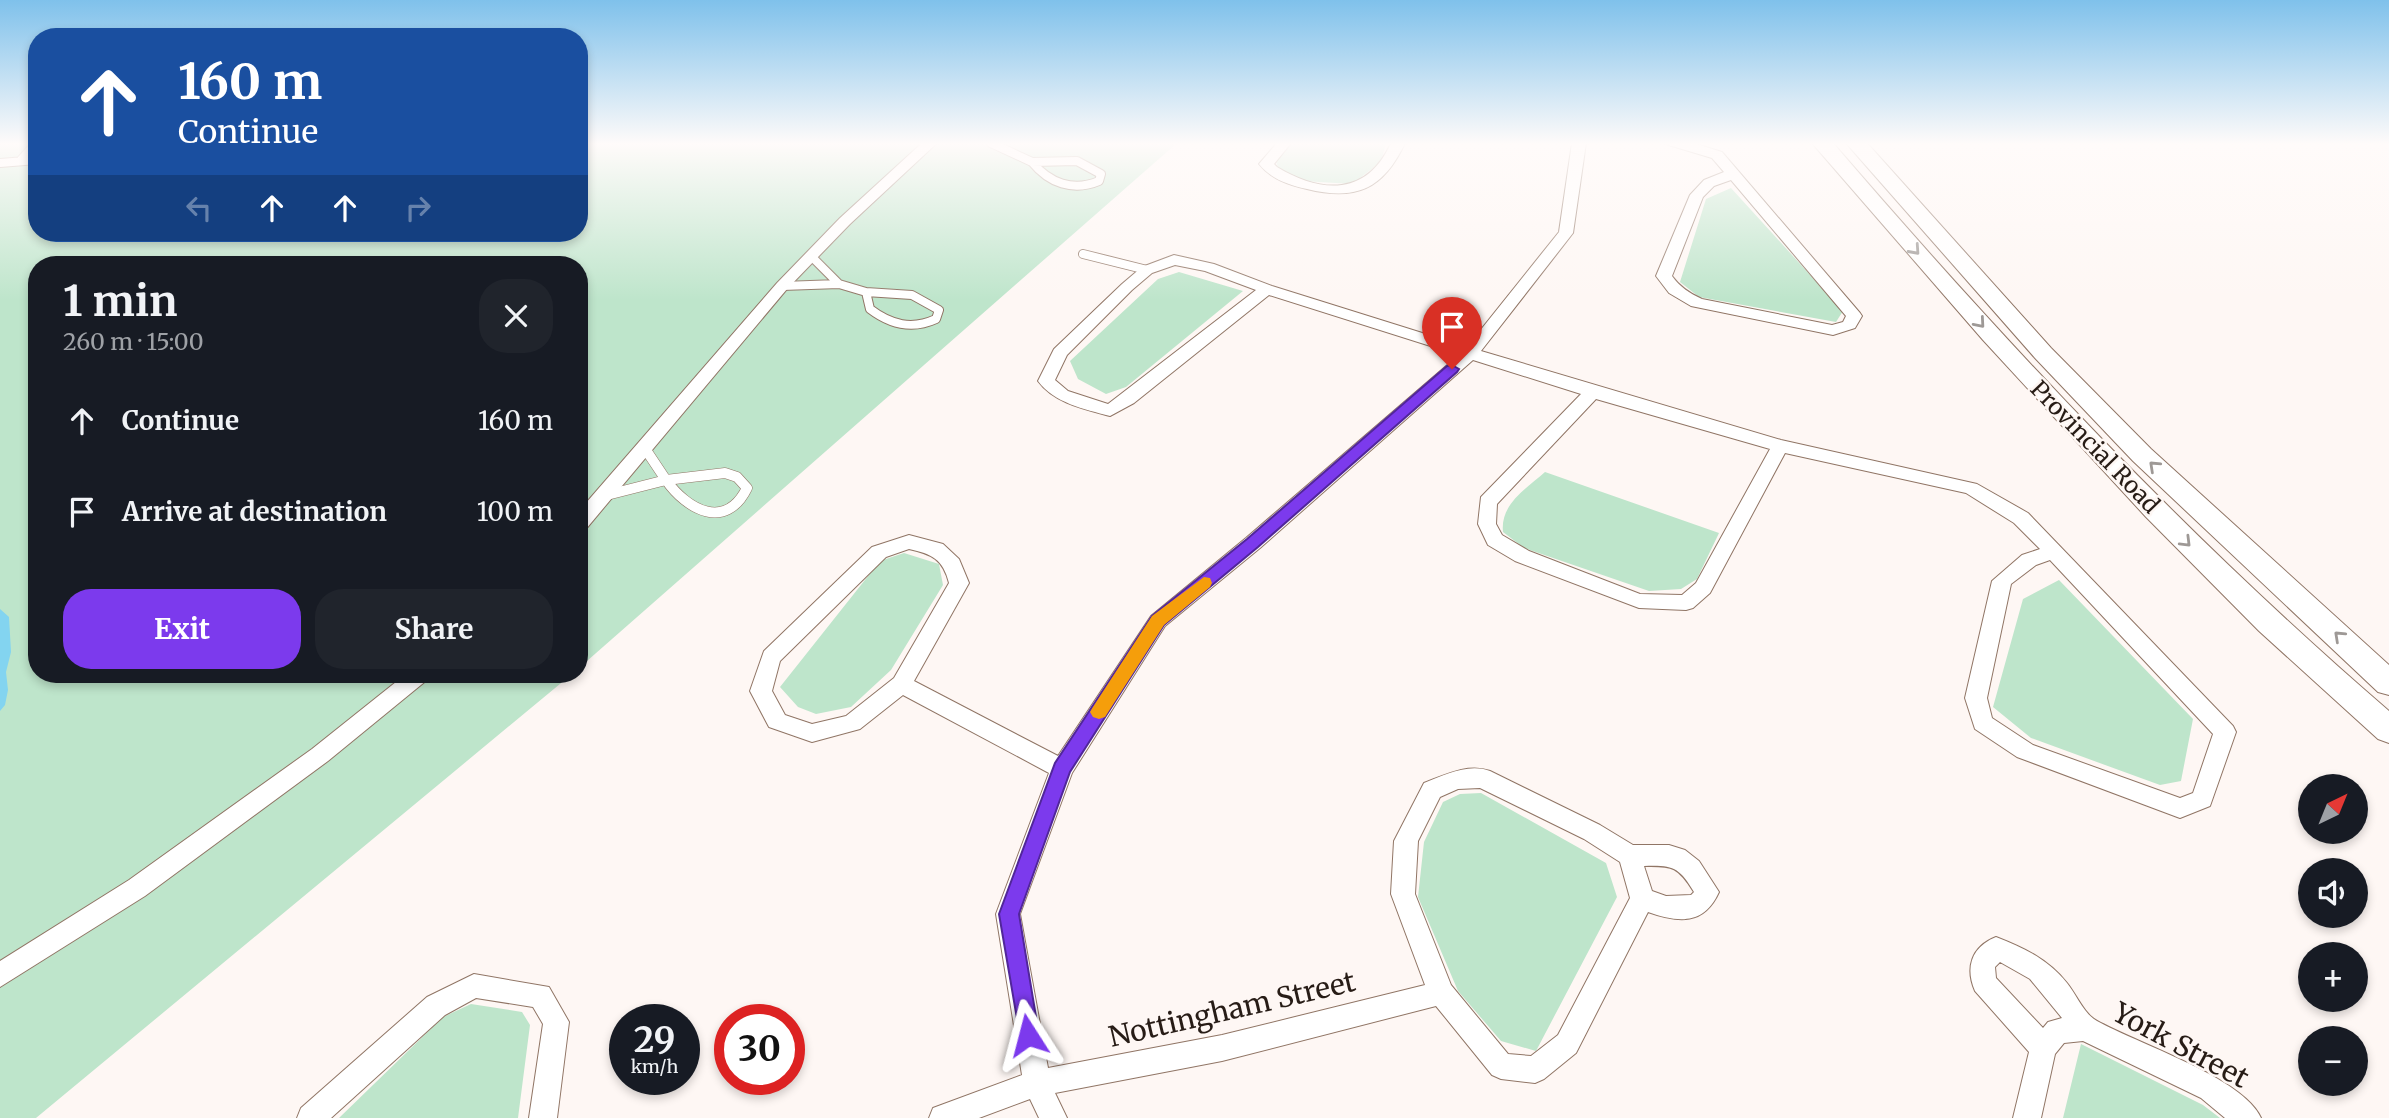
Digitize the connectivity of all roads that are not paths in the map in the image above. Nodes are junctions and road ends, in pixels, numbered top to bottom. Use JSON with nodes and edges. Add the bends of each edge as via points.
{"nodes":[{"id":1,"x":873,"y":195,"type":"edge"},
{"id":2,"x":1571,"y":195,"type":"edge"},
{"id":3,"x":1697,"y":195,"type":"edge"},
{"id":4,"x":1750,"y":195,"type":"edge"},
{"id":5,"x":1867,"y":195,"type":"edge"},
{"id":6,"x":1903,"y":195,"type":"edge"},
{"id":7,"x":1917,"y":211,"type":"junction"},
{"id":8,"x":1882,"y":213,"type":"junction"},
{"id":9,"x":1083,"y":254,"type":"dead end"},
{"id":10,"x":811,"y":256,"type":"junction"},
{"id":11,"x":1147,"y":270,"type":"junction"},
{"id":12,"x":839,"y":284,"type":"junction"},
{"id":13,"x":782,"y":286,"type":"junction"},
{"id":14,"x":1267,"y":289,"type":"junction"},
{"id":15,"x":866,"y":292,"type":"junction"},
{"id":16,"x":1472,"y":352,"type":"junction"},
{"id":17,"x":1593,"y":392,"type":"junction"},
{"id":18,"x":1780,"y":446,"type":"junction"},
{"id":19,"x":644,"y":447,"type":"junction"},
{"id":20,"x":668,"y":481,"type":"junction"},
{"id":21,"x":606,"y":495,"type":"junction"},
{"id":22,"x":588,"y":514,"type":"edge"},
{"id":23,"x":2054,"y":552,"type":"junction"},
{"id":24,"x":409,"y":683,"type":"edge"},
{"id":25,"x":2389,"y":683,"type":"edge"},
{"id":26,"x":901,"y":684,"type":"junction"},
{"id":27,"x":2383,"y":718,"type":"edge"},
{"id":28,"x":1062,"y":769,"type":"junction"},
{"id":29,"x":1630,"y":856,"type":"junction"},
{"id":30,"x":1642,"y":899,"type":"junction"},
{"id":31,"x":0,"y":975,"type":"edge"},
{"id":32,"x":1441,"y":993,"type":"junction"},
{"id":33,"x":2084,"y":1028,"type":"junction"},
{"id":34,"x":2043,"y":1048,"type":"junction"},
{"id":35,"x":1037,"y":1083,"type":"junction"},
{"id":36,"x":311,"y":1118,"type":"edge"},
{"id":37,"x":543,"y":1118,"type":"edge"},
{"id":38,"x":943,"y":1118,"type":"edge"},
{"id":39,"x":1053,"y":1118,"type":"edge"},
{"id":40,"x":2028,"y":1118,"type":"edge"},
{"id":41,"x":2247,"y":1118,"type":"edge"}],
"edges":[{"from":1,"to":10,"type":"street"},
{"from":2,"to":16,"type":"street","via":[[1566,233]]},
{"from":3,"to":4,"type":"street","via":[[1664,276],[1678,294],[1697,303],[1833,330],[1849,325],[1854,316]]},
{"from":5,"to":8,"type":"street","name":"Provincial Road"},
{"from":6,"to":7,"type":"street","name":"Provincial Road"},
{"from":7,"to":8,"type":"street"},
{"from":25,"to":7,"type":"street","name":"Provincial Road","one_way":true,"via":[[2142,455],[2043,354]]},
{"from":8,"to":27,"type":"street","name":"Provincial Road","one_way":true,"via":[[2105,461],[2219,574]]},
{"from":9,"to":11,"type":"lane"},
{"from":10,"to":12,"type":"lane"},
{"from":10,"to":13,"type":"street"},
{"from":11,"to":14,"type":"street","via":[[1174,260],[1209,267]]},
{"from":11,"to":14,"type":"street","via":[[1060,354],[1046,381],[1062,395],[1110,410]]},
{"from":12,"to":13,"type":"lane"},
{"from":12,"to":15,"type":"lane"},
{"from":13,"to":19,"type":"street"},
{"from":14,"to":16,"type":"street"},
{"from":15,"to":15,"type":"lane","via":[[914,293],[939,310],[936,319],[925,326],[892,323],[870,309]]},
{"from":16,"to":17,"type":"street"},
{"from":16,"to":28,"type":"street","via":[[1158,621]]},
{"from":17,"to":18,"type":"street"},
{"from":17,"to":18,"type":"street","via":[[1488,502],[1487,524],[1495,540],[1522,556],[1639,601],[1686,603],[1703,588]]},
{"from":18,"to":23,"type":"street","via":[[1971,488],[2021,518]]},
{"from":19,"to":20,"type":"lane"},
{"from":19,"to":21,"type":"street"},
{"from":20,"to":20,"type":"lane","via":[[712,473],[735,475],[747,488],[741,501],[727,511],[710,512],[689,506]]},
{"from":20,"to":21,"type":"lane"},
{"from":21,"to":22,"type":"street"},
{"from":23,"to":23,"type":"street","via":[[2225,732],[2202,799],[2180,808],[2025,751],[1983,723],[1976,698],[2002,581],[2029,560]]},
{"from":24,"to":31,"type":"street","via":[[320,755],[137,888]]},
{"from":26,"to":26,"type":"street","via":[[959,583],[955,564],[940,548],[909,542],[879,552],[771,657],[761,691],[776,721],[812,733],[852,723]]},
{"from":26,"to":28,"type":"street"},
{"from":28,"to":35,"type":"street","via":[[1009,914]]},
{"from":29,"to":30,"type":"street"},
{"from":29,"to":30,"type":"street","via":[[1671,855],[1690,864],[1707,892],[1698,906],[1666,907]]},
{"from":29,"to":32,"type":"street","via":[[1592,832],[1482,778],[1456,779],[1432,790],[1406,841],[1403,894]]},
{"from":30,"to":32,"type":"street","via":[[1567,1044],[1535,1070],[1501,1066]]},
{"from":32,"to":35,"type":"street","name":"Nottingham Street","via":[[1222,1048]]},
{"from":33,"to":34,"type":"street","name":"York Street","via":[[2057,1031]]},
{"from":33,"to":34,"type":"street","name":"York Street","via":[[2045,974],[2023,958],[1996,949],[1982,963],[1984,983]]},
{"from":33,"to":41,"type":"street","name":"York Street","via":[[2210,1089]]},
{"from":34,"to":40,"type":"street"},
{"from":35,"to":38,"type":"street","name":"Nottingham Street"},
{"from":35,"to":39,"type":"street"},
{"from":36,"to":37,"type":"street","via":[[436,1006],[474,986],[540,996],[556,1022]]}]}
